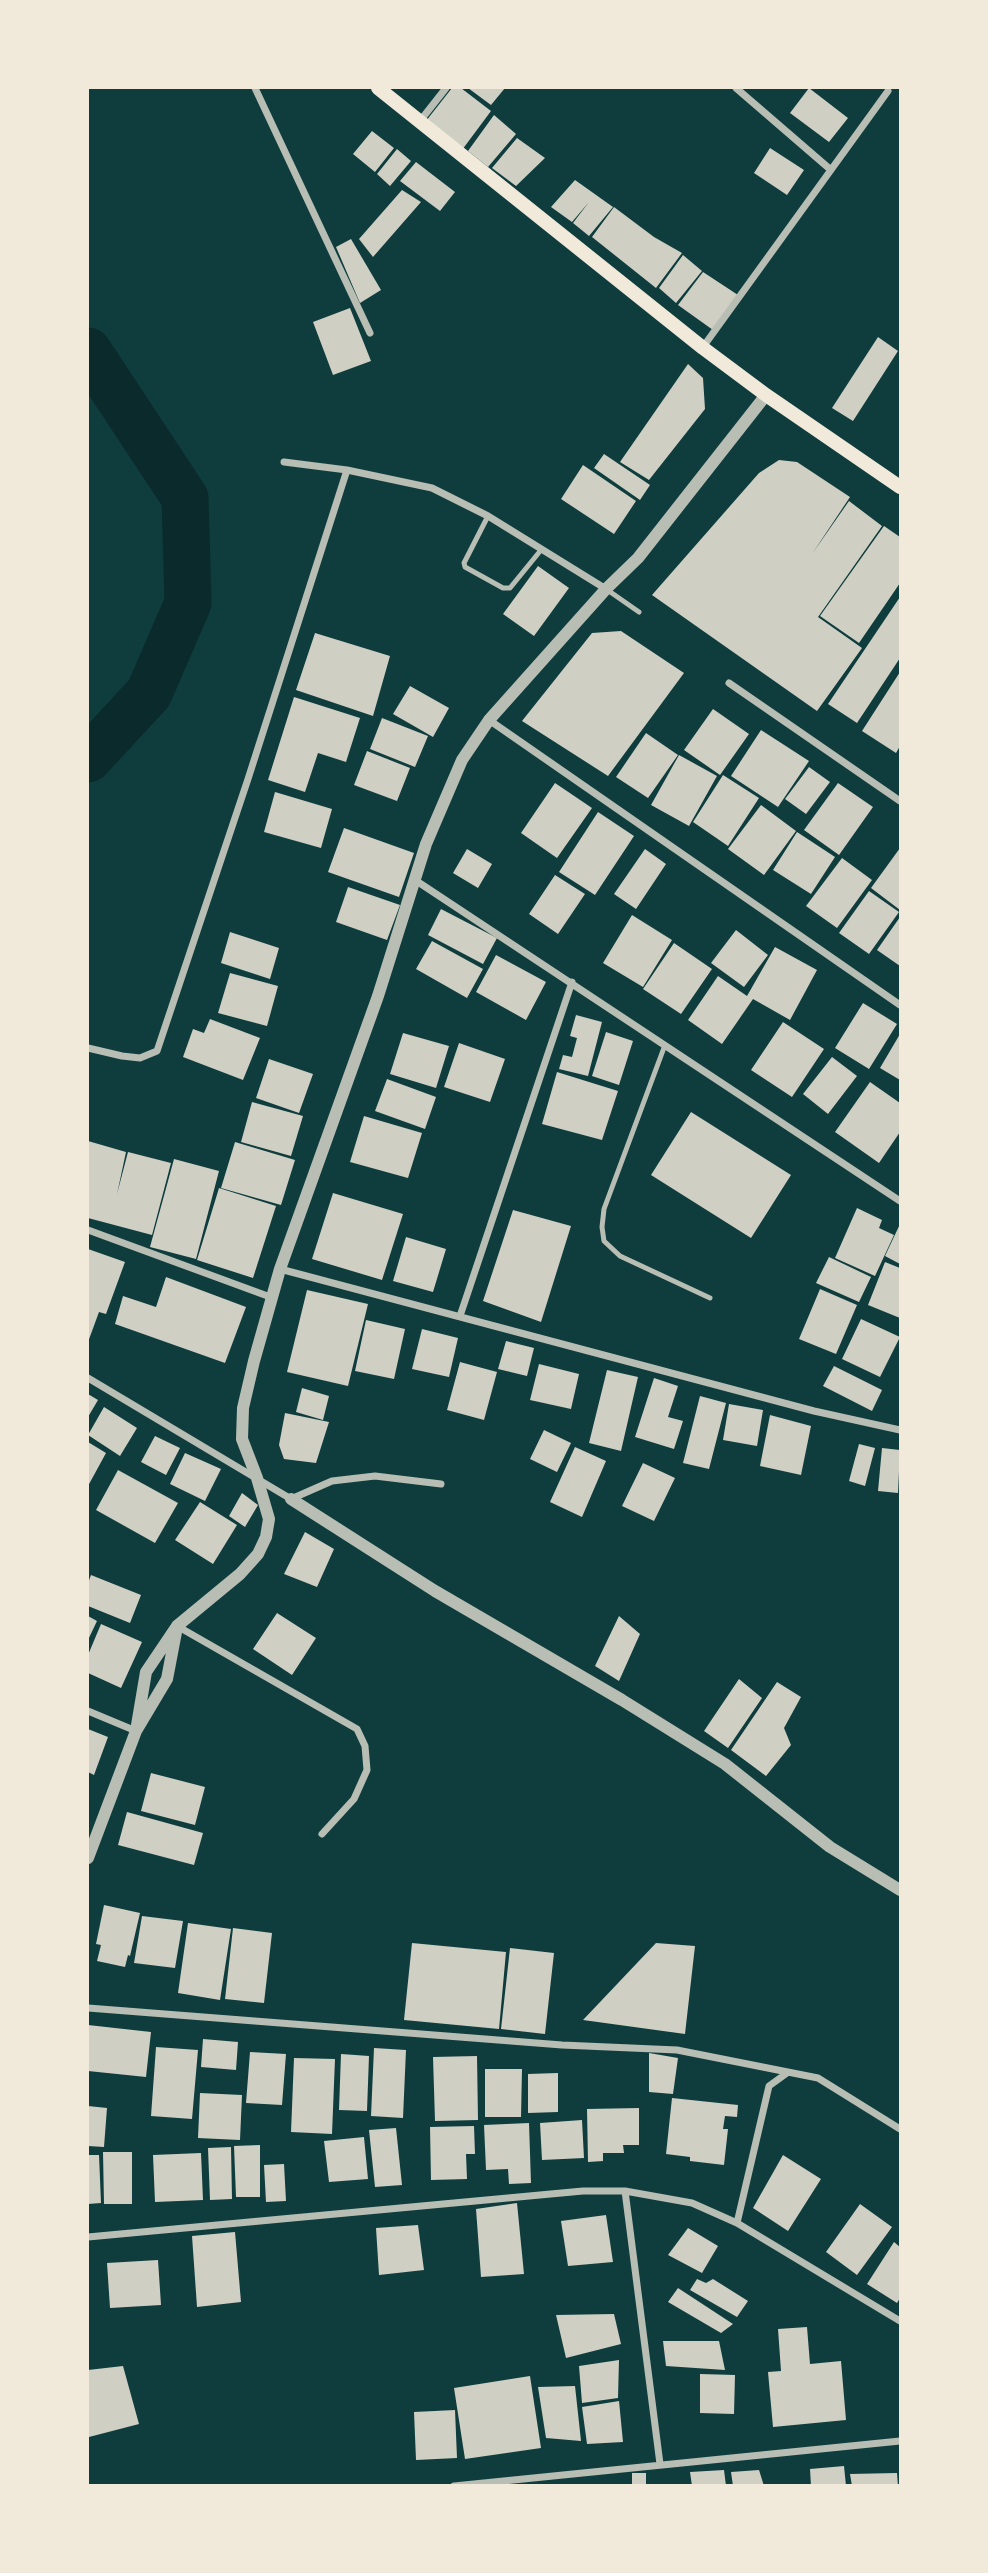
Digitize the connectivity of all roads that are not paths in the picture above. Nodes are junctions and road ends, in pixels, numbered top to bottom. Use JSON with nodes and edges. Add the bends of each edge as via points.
{"nodes":[{"id":1,"x":255,"y":88,"type":"edge"},
{"id":2,"x":378,"y":88,"type":"edge"},
{"id":3,"x":446,"y":88,"type":"edge"},
{"id":4,"x":736,"y":88,"type":"edge"},
{"id":5,"x":888,"y":90,"type":"dead end"},
{"id":6,"x":420,"y":121,"type":"junction"},
{"id":7,"x":831,"y":170,"type":"junction"},
{"id":8,"x":370,"y":333,"type":"dead end"},
{"id":9,"x":703,"y":348,"type":"junction"},
{"id":10,"x":766,"y":395,"type":"junction"},
{"id":11,"x":284,"y":462,"type":"dead end"},
{"id":12,"x":346,"y":470,"type":"junction"},
{"id":13,"x":901,"y":487,"type":"edge"},
{"id":14,"x":488,"y":516,"type":"junction"},
{"id":15,"x":541,"y":550,"type":"junction"},
{"id":16,"x":606,"y":589,"type":"junction"},
{"id":17,"x":639,"y":612,"type":"dead end"},
{"id":18,"x":729,"y":683,"type":"dead end"},
{"id":19,"x":489,"y":720,"type":"junction"},
{"id":20,"x":901,"y":801,"type":"edge"},
{"id":21,"x":415,"y":880,"type":"junction"},
{"id":22,"x":572,"y":982,"type":"junction"},
{"id":23,"x":901,"y":1005,"type":"edge"},
{"id":24,"x":665,"y":1045,"type":"junction"},
{"id":25,"x":88,"y":1048,"type":"edge"},
{"id":26,"x":901,"y":1201,"type":"edge"},
{"id":27,"x":88,"y":1230,"type":"edge"},
{"id":28,"x":280,"y":1269,"type":"junction"},
{"id":29,"x":273,"y":1298,"type":"junction"},
{"id":30,"x":710,"y":1298,"type":"dead end"},
{"id":31,"x":460,"y":1317,"type":"junction"},
{"id":32,"x":88,"y":1378,"type":"edge"},
{"id":33,"x":901,"y":1430,"type":"edge"},
{"id":34,"x":257,"y":1478,"type":"junction"},
{"id":35,"x":441,"y":1484,"type":"dead end"},
{"id":36,"x":291,"y":1499,"type":"junction"},
{"id":37,"x":177,"y":1626,"type":"junction"},
{"id":38,"x":88,"y":1710,"type":"edge"},
{"id":39,"x":136,"y":1731,"type":"junction"},
{"id":40,"x":322,"y":1834,"type":"dead end"},
{"id":41,"x":88,"y":1858,"type":"edge"},
{"id":42,"x":901,"y":1890,"type":"edge"},
{"id":43,"x":88,"y":2008,"type":"edge"},
{"id":44,"x":787,"y":2073,"type":"junction"},
{"id":45,"x":901,"y":2129,"type":"edge"},
{"id":46,"x":625,"y":2191,"type":"junction"},
{"id":47,"x":737,"y":2223,"type":"junction"},
{"id":48,"x":88,"y":2236,"type":"edge"},
{"id":49,"x":901,"y":2321,"type":"edge"},
{"id":50,"x":901,"y":2441,"type":"edge"},
{"id":51,"x":660,"y":2464,"type":"junction"},
{"id":52,"x":484,"y":2484,"type":"edge"},
{"id":53,"x":454,"y":2486,"type":"edge"}],
"edges":[{"from":1,"to":8,"type":"street"},
{"from":2,"to":6,"type":"main road"},
{"from":3,"to":6,"type":"street"},
{"from":4,"to":7,"type":"street"},
{"from":5,"to":7,"type":"street"},
{"from":6,"to":9,"type":"main road"},
{"from":7,"to":9,"type":"street"},
{"from":9,"to":10,"type":"main road"},
{"from":10,"to":13,"type":"main road"},
{"from":10,"to":16,"type":"street","via":[[638,558]]},
{"from":11,"to":12,"type":"street"},
{"from":12,"to":14,"type":"street","via":[[432,488]]},
{"from":12,"to":25,"type":"street","via":[[157,1051],[140,1058]]},
{"from":14,"to":15,"type":"street"},
{"from":14,"to":15,"type":"lane","via":[[466,567],[510,588]]},
{"from":15,"to":16,"type":"street"},
{"from":16,"to":17,"type":"lane"},
{"from":16,"to":19,"type":"street"},
{"from":18,"to":20,"type":"street"},
{"from":19,"to":21,"type":"street","via":[[462,760]]},
{"from":19,"to":23,"type":"street"},
{"from":21,"to":22,"type":"street"},
{"from":21,"to":28,"type":"street"},
{"from":22,"to":24,"type":"street"},
{"from":22,"to":31,"type":"street"},
{"from":24,"to":26,"type":"street"},
{"from":24,"to":30,"type":"lane","via":[[601,1227],[604,1241],[620,1256]]},
{"from":27,"to":29,"type":"street"},
{"from":28,"to":29,"type":"street"},
{"from":28,"to":31,"type":"street"},
{"from":29,"to":34,"type":"street","via":[[243,1408],[242,1439]]},
{"from":31,"to":33,"type":"street"},
{"from":32,"to":34,"type":"street"},
{"from":34,"to":36,"type":"street"},
{"from":34,"to":37,"type":"street","via":[[268,1519],[258,1554]]},
{"from":35,"to":36,"type":"street","via":[[375,1476],[331,1481]]},
{"from":36,"to":42,"type":"street","via":[[725,1764],[830,1847]]},
{"from":37,"to":39,"type":"street","via":[[167,1679]]},
{"from":37,"to":39,"type":"street","via":[[146,1672]]},
{"from":37,"to":40,"type":"street","via":[[357,1729],[365,1746],[367,1770],[354,1799]]},
{"from":38,"to":39,"type":"street"},
{"from":39,"to":41,"type":"street"},
{"from":43,"to":44,"type":"street","via":[[677,2050]]},
{"from":44,"to":45,"type":"street","via":[[818,2078]]},
{"from":44,"to":47,"type":"street","via":[[769,2086]]},
{"from":46,"to":47,"type":"street","via":[[692,2203]]},
{"from":46,"to":48,"type":"street"},
{"from":46,"to":51,"type":"street"},
{"from":47,"to":49,"type":"street"},
{"from":50,"to":51,"type":"street"},
{"from":51,"to":52,"type":"street"},
{"from":52,"to":53,"type":"street"}]}
